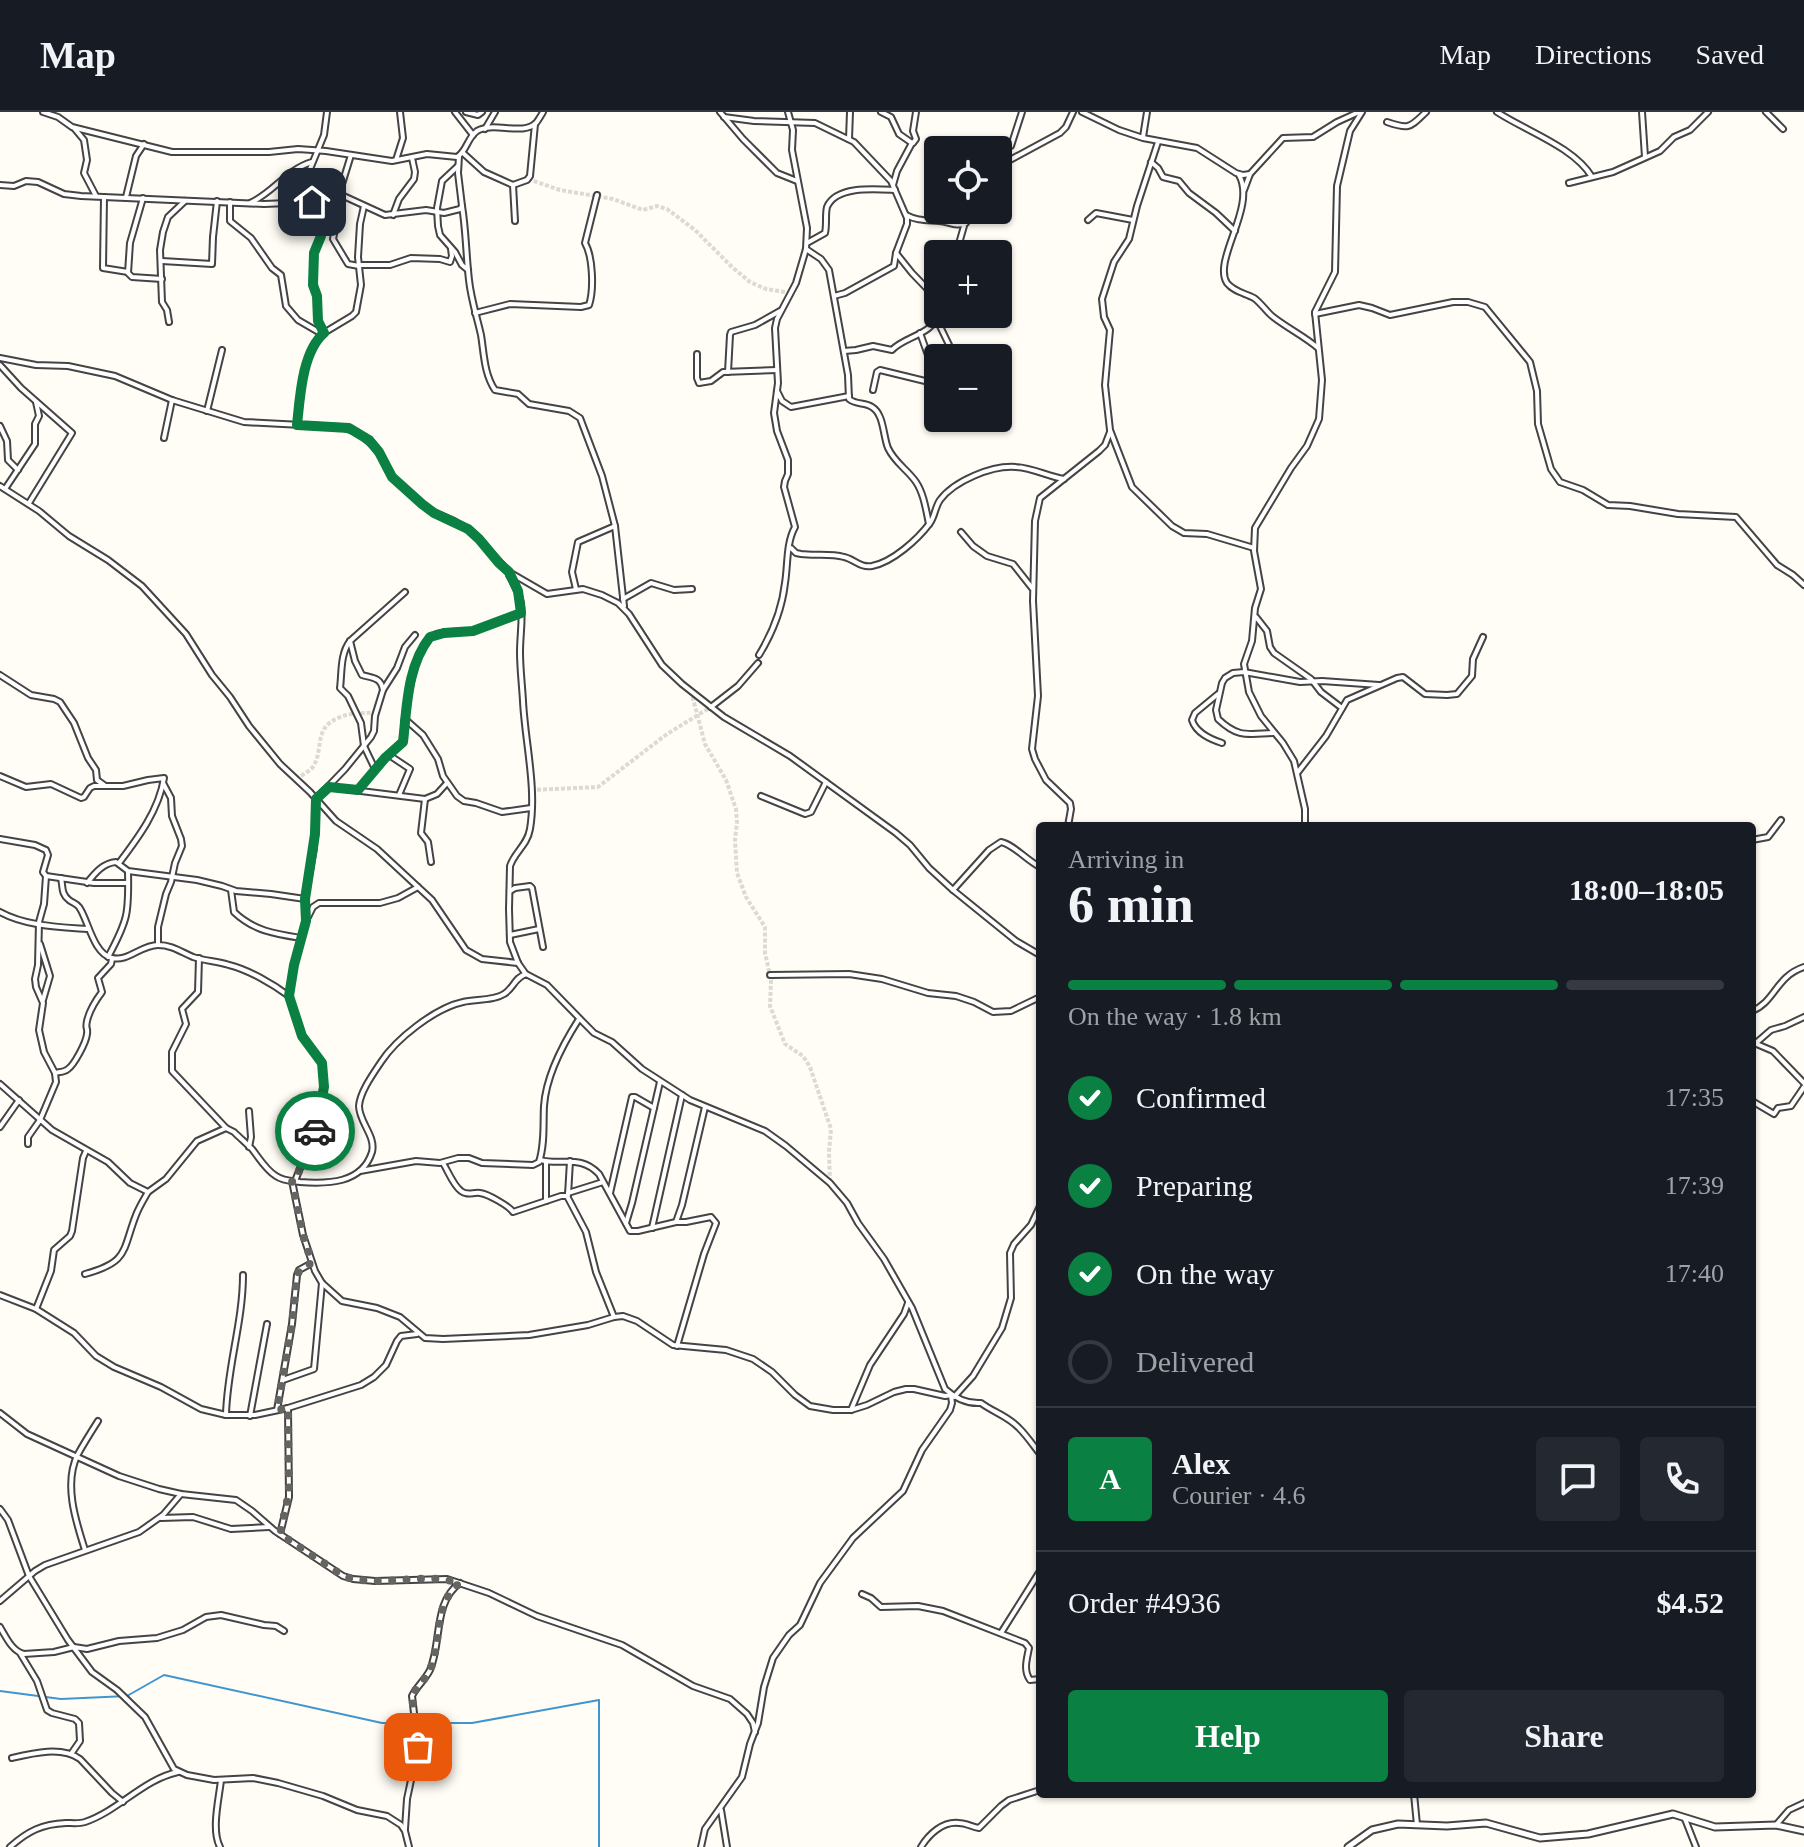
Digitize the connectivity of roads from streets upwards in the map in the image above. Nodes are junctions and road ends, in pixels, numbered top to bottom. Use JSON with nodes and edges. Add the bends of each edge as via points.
{"nodes":[{"id":1,"x":43,"y":112,"type":"edge"},
{"id":2,"x":327,"y":112,"type":"edge"},
{"id":3,"x":400,"y":112,"type":"edge"},
{"id":4,"x":455,"y":112,"type":"edge"},
{"id":5,"x":466,"y":112,"type":"edge"},
{"id":6,"x":482,"y":112,"type":"edge"},
{"id":7,"x":495,"y":112,"type":"edge"},
{"id":8,"x":543,"y":112,"type":"edge"},
{"id":9,"x":788,"y":112,"type":"edge"},
{"id":10,"x":850,"y":112,"type":"edge"},
{"id":11,"x":881,"y":112,"type":"edge"},
{"id":12,"x":916,"y":112,"type":"edge"},
{"id":13,"x":1022,"y":112,"type":"edge"},
{"id":14,"x":1073,"y":112,"type":"edge"},
{"id":15,"x":1082,"y":112,"type":"edge"},
{"id":16,"x":1147,"y":112,"type":"edge"},
{"id":17,"x":1360,"y":112,"type":"edge"},
{"id":18,"x":1426,"y":112,"type":"edge"},
{"id":19,"x":1497,"y":112,"type":"edge"},
{"id":20,"x":1642,"y":112,"type":"edge"},
{"id":21,"x":1708,"y":112,"type":"edge"},
{"id":22,"x":1766,"y":112,"type":"edge"},
{"id":23,"x":722,"y":114,"type":"edge"},
{"id":24,"x":1092,"y":114,"type":"edge"},
{"id":25,"x":1387,"y":122,"type":"dead end"},
{"id":26,"x":535,"y":124,"type":"junction"},
{"id":27,"x":792,"y":124,"type":"junction"},
{"id":28,"x":72,"y":127,"type":"junction"},
{"id":29,"x":485,"y":129,"type":"junction"},
{"id":30,"x":1783,"y":129,"type":"dead end"},
{"id":31,"x":473,"y":135,"type":"junction"},
{"id":32,"x":1143,"y":138,"type":"junction"},
{"id":33,"x":849,"y":139,"type":"junction"},
{"id":34,"x":1158,"y":142,"type":"junction"},
{"id":35,"x":1012,"y":143,"type":"edge"},
{"id":36,"x":144,"y":144,"type":"junction"},
{"id":37,"x":912,"y":144,"type":"junction"},
{"id":38,"x":317,"y":150,"type":"junction"},
{"id":39,"x":351,"y":155,"type":"junction"},
{"id":40,"x":461,"y":155,"type":"junction"},
{"id":41,"x":1645,"y":157,"type":"junction"},
{"id":42,"x":412,"y":158,"type":"junction"},
{"id":43,"x":1012,"y":159,"type":"edge"},
{"id":44,"x":313,"y":161,"type":"junction"},
{"id":45,"x":396,"y":161,"type":"junction"},
{"id":46,"x":1151,"y":162,"type":"junction"},
{"id":47,"x":459,"y":164,"type":"junction"},
{"id":48,"x":1250,"y":174,"type":"junction"},
{"id":49,"x":1239,"y":175,"type":"junction"},
{"id":50,"x":1592,"y":177,"type":"junction"},
{"id":51,"x":798,"y":182,"type":"junction"},
{"id":52,"x":1569,"y":183,"type":"dead end"},
{"id":53,"x":0,"y":185,"type":"edge"},
{"id":54,"x":310,"y":185,"type":"junction"},
{"id":55,"x":513,"y":185,"type":"junction"},
{"id":56,"x":894,"y":188,"type":"junction"},
{"id":57,"x":1243,"y":190,"type":"junction"},
{"id":58,"x":339,"y":194,"type":"junction"},
{"id":59,"x":597,"y":195,"type":"dead end"},
{"id":60,"x":96,"y":197,"type":"junction"},
{"id":61,"x":104,"y":197,"type":"junction"},
{"id":62,"x":126,"y":197,"type":"junction"},
{"id":63,"x":143,"y":198,"type":"junction"},
{"id":64,"x":187,"y":200,"type":"junction"},
{"id":65,"x":217,"y":201,"type":"junction"},
{"id":66,"x":230,"y":202,"type":"junction"},
{"id":67,"x":312,"y":202,"type":"junction"},
{"id":68,"x":247,"y":203,"type":"junction"},
{"id":69,"x":364,"y":206,"type":"junction"},
{"id":70,"x":462,"y":206,"type":"junction"},
{"id":71,"x":321,"y":211,"type":"junction"},
{"id":72,"x":437,"y":212,"type":"junction"},
{"id":73,"x":393,"y":215,"type":"junction"},
{"id":74,"x":906,"y":215,"type":"junction"},
{"id":75,"x":924,"y":220,"type":"edge"},
{"id":76,"x":1088,"y":220,"type":"dead end"},
{"id":77,"x":1133,"y":220,"type":"junction"},
{"id":78,"x":515,"y":221,"type":"dead end"},
{"id":79,"x":1235,"y":231,"type":"junction"},
{"id":80,"x":451,"y":246,"type":"junction"},
{"id":81,"x":807,"y":246,"type":"junction"},
{"id":82,"x":896,"y":253,"type":"junction"},
{"id":83,"x":162,"y":261,"type":"junction"},
{"id":84,"x":359,"y":266,"type":"junction"},
{"id":85,"x":468,"y":270,"type":"junction"},
{"id":86,"x":128,"y":272,"type":"junction"},
{"id":87,"x":162,"y":279,"type":"junction"},
{"id":88,"x":924,"y":285,"type":"edge"},
{"id":89,"x":834,"y":296,"type":"junction"},
{"id":90,"x":782,"y":310,"type":"junction"},
{"id":91,"x":475,"y":313,"type":"junction"},
{"id":92,"x":1315,"y":314,"type":"junction"},
{"id":93,"x":169,"y":322,"type":"dead end"},
{"id":94,"x":928,"y":328,"type":"edge"},
{"id":95,"x":920,"y":333,"type":"junction"},
{"id":96,"x":323,"y":334,"type":"junction"},
{"id":97,"x":1320,"y":349,"type":"junction"},
{"id":98,"x":222,"y":350,"type":"dead end"},
{"id":99,"x":844,"y":351,"type":"junction"},
{"id":100,"x":697,"y":354,"type":"dead end"},
{"id":101,"x":0,"y":358,"type":"edge"},
{"id":102,"x":0,"y":365,"type":"edge"},
{"id":103,"x":777,"y":370,"type":"junction"},
{"id":104,"x":728,"y":372,"type":"junction"},
{"id":105,"x":873,"y":390,"type":"dead end"},
{"id":106,"x":777,"y":391,"type":"junction"},
{"id":107,"x":849,"y":396,"type":"junction"},
{"id":108,"x":35,"y":400,"type":"junction"},
{"id":109,"x":172,"y":400,"type":"junction"},
{"id":110,"x":207,"y":411,"type":"junction"},
{"id":111,"x":297,"y":425,"type":"junction"},
{"id":112,"x":0,"y":426,"type":"edge"},
{"id":113,"x":1110,"y":430,"type":"junction"},
{"id":114,"x":164,"y":438,"type":"dead end"},
{"id":115,"x":18,"y":470,"type":"junction"},
{"id":116,"x":1066,"y":479,"type":"junction"},
{"id":117,"x":3,"y":488,"type":"edge"},
{"id":118,"x":28,"y":504,"type":"junction"},
{"id":119,"x":929,"y":524,"type":"junction"},
{"id":120,"x":615,"y":526,"type":"junction"},
{"id":121,"x":961,"y":532,"type":"dead end"},
{"id":122,"x":789,"y":547,"type":"junction"},
{"id":123,"x":1254,"y":548,"type":"junction"},
{"id":124,"x":509,"y":572,"type":"junction"},
{"id":125,"x":1804,"y":585,"type":"edge"},
{"id":126,"x":576,"y":589,"type":"junction"},
{"id":127,"x":692,"y":589,"type":"dead end"},
{"id":128,"x":1033,"y":590,"type":"junction"},
{"id":129,"x":405,"y":592,"type":"dead end"},
{"id":130,"x":623,"y":599,"type":"junction"},
{"id":131,"x":626,"y":610,"type":"junction"},
{"id":132,"x":521,"y":613,"type":"junction"},
{"id":133,"x":1255,"y":617,"type":"junction"},
{"id":134,"x":415,"y":635,"type":"dead end"},
{"id":135,"x":1483,"y":637,"type":"dead end"},
{"id":136,"x":350,"y":641,"type":"junction"},
{"id":137,"x":759,"y":655,"type":"dead end"},
{"id":138,"x":758,"y":663,"type":"dead end"},
{"id":139,"x":1244,"y":672,"type":"junction"},
{"id":140,"x":0,"y":675,"type":"edge"},
{"id":141,"x":1313,"y":681,"type":"junction"},
{"id":142,"x":1382,"y":685,"type":"junction"},
{"id":143,"x":383,"y":690,"type":"junction"},
{"id":144,"x":1220,"y":693,"type":"junction"},
{"id":145,"x":711,"y":707,"type":"junction"},
{"id":146,"x":1342,"y":708,"type":"junction"},
{"id":147,"x":405,"y":719,"type":"junction"},
{"id":148,"x":1274,"y":733,"type":"junction"},
{"id":149,"x":1222,"y":743,"type":"dead end"},
{"id":150,"x":364,"y":746,"type":"junction"},
{"id":151,"x":388,"y":755,"type":"junction"},
{"id":152,"x":375,"y":769,"type":"junction"},
{"id":153,"x":1298,"y":772,"type":"junction"},
{"id":154,"x":0,"y":776,"type":"edge"},
{"id":155,"x":826,"y":782,"type":"junction"},
{"id":156,"x":163,"y":783,"type":"junction"},
{"id":157,"x":447,"y":783,"type":"junction"},
{"id":158,"x":105,"y":787,"type":"junction"},
{"id":159,"x":329,"y":787,"type":"junction"},
{"id":160,"x":358,"y":790,"type":"junction"},
{"id":161,"x":399,"y":795,"type":"junction"},
{"id":162,"x":761,"y":796,"type":"dead end"},
{"id":163,"x":316,"y":799,"type":"junction"},
{"id":164,"x":425,"y":799,"type":"junction"},
{"id":165,"x":531,"y":808,"type":"junction"},
{"id":166,"x":1781,"y":820,"type":"dead end"},
{"id":167,"x":1069,"y":822,"type":"edge"},
{"id":168,"x":1305,"y":822,"type":"edge"},
{"id":169,"x":0,"y":839,"type":"edge"},
{"id":170,"x":1756,"y":839,"type":"edge"},
{"id":171,"x":431,"y":862,"type":"dead end"},
{"id":172,"x":119,"y":863,"type":"junction"},
{"id":173,"x":1036,"y":865,"type":"edge"},
{"id":174,"x":128,"y":871,"type":"junction"},
{"id":175,"x":172,"y":875,"type":"junction"},
{"id":176,"x":46,"y":876,"type":"junction"},
{"id":177,"x":61,"y":878,"type":"junction"},
{"id":178,"x":87,"y":883,"type":"junction"},
{"id":179,"x":128,"y":883,"type":"junction"},
{"id":180,"x":418,"y":887,"type":"junction"},
{"id":181,"x":231,"y":890,"type":"junction"},
{"id":182,"x":953,"y":890,"type":"junction"},
{"id":183,"x":510,"y":891,"type":"junction"},
{"id":184,"x":305,"y":899,"type":"junction"},
{"id":185,"x":0,"y":912,"type":"edge"},
{"id":186,"x":306,"y":921,"type":"junction"},
{"id":187,"x":39,"y":923,"type":"junction"},
{"id":188,"x":89,"y":929,"type":"junction"},
{"id":189,"x":540,"y":929,"type":"junction"},
{"id":190,"x":510,"y":935,"type":"junction"},
{"id":191,"x":301,"y":938,"type":"junction"},
{"id":192,"x":39,"y":941,"type":"junction"},
{"id":193,"x":158,"y":945,"type":"junction"},
{"id":194,"x":543,"y":947,"type":"dead end"},
{"id":195,"x":1036,"y":953,"type":"edge"},
{"id":196,"x":110,"y":958,"type":"junction"},
{"id":197,"x":199,"y":958,"type":"junction"},
{"id":198,"x":518,"y":963,"type":"junction"},
{"id":199,"x":1804,"y":967,"type":"edge"},
{"id":200,"x":526,"y":974,"type":"junction"},
{"id":201,"x":770,"y":975,"type":"dead end"},
{"id":202,"x":289,"y":996,"type":"junction"},
{"id":203,"x":1036,"y":999,"type":"edge"},
{"id":204,"x":43,"y":1003,"type":"junction"},
{"id":205,"x":1756,"y":1009,"type":"edge"},
{"id":206,"x":1804,"y":1017,"type":"edge"},
{"id":207,"x":579,"y":1019,"type":"junction"},
{"id":208,"x":1756,"y":1041,"type":"edge"},
{"id":209,"x":1756,"y":1044,"type":"edge"},
{"id":210,"x":55,"y":1073,"type":"junction"},
{"id":211,"x":660,"y":1080,"type":"junction"},
{"id":212,"x":0,"y":1084,"type":"edge"},
{"id":213,"x":1804,"y":1085,"type":"edge"},
{"id":214,"x":682,"y":1095,"type":"junction"},
{"id":215,"x":19,"y":1100,"type":"junction"},
{"id":216,"x":1756,"y":1104,"type":"edge"},
{"id":217,"x":705,"y":1107,"type":"junction"},
{"id":218,"x":654,"y":1108,"type":"junction"},
{"id":219,"x":249,"y":1111,"type":"dead end"},
{"id":220,"x":40,"y":1120,"type":"junction"},
{"id":221,"x":0,"y":1127,"type":"edge"},
{"id":222,"x":226,"y":1128,"type":"junction"},
{"id":223,"x":28,"y":1144,"type":"dead end"},
{"id":224,"x":249,"y":1147,"type":"junction"},
{"id":225,"x":86,"y":1150,"type":"junction"},
{"id":226,"x":543,"y":1161,"type":"junction"},
{"id":227,"x":570,"y":1161,"type":"junction"},
{"id":228,"x":443,"y":1163,"type":"junction"},
{"id":229,"x":358,"y":1172,"type":"junction"},
{"id":230,"x":293,"y":1181,"type":"junction"},
{"id":231,"x":603,"y":1182,"type":"junction"},
{"id":232,"x":148,"y":1192,"type":"junction"},
{"id":233,"x":610,"y":1193,"type":"junction"},
{"id":234,"x":568,"y":1195,"type":"junction"},
{"id":235,"x":546,"y":1201,"type":"junction"},
{"id":236,"x":1036,"y":1214,"type":"edge"},
{"id":237,"x":676,"y":1222,"type":"junction"},
{"id":238,"x":626,"y":1223,"type":"junction"},
{"id":239,"x":652,"y":1228,"type":"junction"},
{"id":240,"x":312,"y":1263,"type":"junction"},
{"id":241,"x":85,"y":1274,"type":"dead end"},
{"id":242,"x":243,"y":1275,"type":"dead end"},
{"id":243,"x":322,"y":1283,"type":"junction"},
{"id":244,"x":0,"y":1295,"type":"edge"},
{"id":245,"x":908,"y":1303,"type":"junction"},
{"id":246,"x":36,"y":1309,"type":"junction"},
{"id":247,"x":614,"y":1317,"type":"junction"},
{"id":248,"x":267,"y":1324,"type":"dead end"},
{"id":249,"x":419,"y":1334,"type":"junction"},
{"id":250,"x":677,"y":1346,"type":"junction"},
{"id":251,"x":283,"y":1380,"type":"junction"},
{"id":252,"x":952,"y":1396,"type":"junction"},
{"id":253,"x":288,"y":1408,"type":"junction"},
{"id":254,"x":277,"y":1410,"type":"junction"},
{"id":255,"x":851,"y":1410,"type":"junction"},
{"id":256,"x":0,"y":1413,"type":"edge"},
{"id":257,"x":226,"y":1415,"type":"junction"},
{"id":258,"x":250,"y":1416,"type":"junction"},
{"id":259,"x":98,"y":1421,"type":"dead end"},
{"id":260,"x":1036,"y":1449,"type":"edge"},
{"id":261,"x":76,"y":1456,"type":"junction"},
{"id":262,"x":181,"y":1494,"type":"junction"},
{"id":263,"x":0,"y":1509,"type":"edge"},
{"id":264,"x":158,"y":1518,"type":"junction"},
{"id":265,"x":270,"y":1527,"type":"junction"},
{"id":266,"x":280,"y":1534,"type":"junction"},
{"id":267,"x":85,"y":1550,"type":"junction"},
{"id":268,"x":29,"y":1576,"type":"junction"},
{"id":269,"x":1036,"y":1577,"type":"edge"},
{"id":270,"x":460,"y":1583,"type":"junction"},
{"id":271,"x":862,"y":1594,"type":"dead end"},
{"id":272,"x":0,"y":1601,"type":"edge"},
{"id":273,"x":0,"y":1627,"type":"edge"},
{"id":274,"x":284,"y":1631,"type":"dead end"},
{"id":275,"x":1001,"y":1633,"type":"junction"},
{"id":276,"x":74,"y":1647,"type":"junction"},
{"id":277,"x":20,"y":1653,"type":"junction"},
{"id":278,"x":1036,"y":1679,"type":"edge"},
{"id":279,"x":755,"y":1732,"type":"junction"},
{"id":280,"x":71,"y":1754,"type":"junction"},
{"id":281,"x":12,"y":1758,"type":"dead end"},
{"id":282,"x":178,"y":1772,"type":"junction"},
{"id":283,"x":221,"y":1780,"type":"junction"},
{"id":284,"x":1036,"y":1791,"type":"edge"},
{"id":285,"x":1414,"y":1798,"type":"edge"},
{"id":286,"x":123,"y":1802,"type":"junction"},
{"id":287,"x":1804,"y":1803,"type":"edge"},
{"id":288,"x":721,"y":1807,"type":"junction"},
{"id":289,"x":1685,"y":1817,"type":"junction"},
{"id":290,"x":1417,"y":1825,"type":"junction"},
{"id":291,"x":1776,"y":1825,"type":"junction"},
{"id":292,"x":405,"y":1831,"type":"junction"},
{"id":293,"x":1804,"y":1831,"type":"edge"},
{"id":294,"x":1540,"y":1838,"type":"junction"},
{"id":295,"x":10,"y":1847,"type":"edge"},
{"id":296,"x":220,"y":1847,"type":"edge"},
{"id":297,"x":409,"y":1847,"type":"edge"},
{"id":298,"x":701,"y":1847,"type":"edge"},
{"id":299,"x":727,"y":1847,"type":"edge"},
{"id":300,"x":921,"y":1847,"type":"edge"},
{"id":301,"x":1348,"y":1847,"type":"edge"},
{"id":302,"x":1539,"y":1847,"type":"edge"},
{"id":303,"x":1696,"y":1847,"type":"edge"}],
"edges":[{"from":1,"to":28,"type":"street"},
{"from":2,"to":38,"type":"street"},
{"from":3,"to":45,"type":"street","via":[[403,136]]},
{"from":4,"to":31,"type":"street"},
{"from":5,"to":6,"type":"street"},
{"from":7,"to":29,"type":"street"},
{"from":8,"to":26,"type":"street"},
{"from":9,"to":27,"type":"street"},
{"from":10,"to":33,"type":"street"},
{"from":11,"to":37,"type":"street"},
{"from":12,"to":37,"type":"street"},
{"from":13,"to":35,"type":"street"},
{"from":14,"to":43,"type":"street","via":[[1057,136]]},
{"from":15,"to":24,"type":"street"},
{"from":16,"to":32,"type":"street"},
{"from":17,"to":48,"type":"street","via":[[1313,137],[1283,138]]},
{"from":17,"to":92,"type":"street","via":[[1337,182],[1335,272]]},
{"from":18,"to":25,"type":"street","via":[[1411,126]]},
{"from":19,"to":50,"type":"street","via":[[1574,157]]},
{"from":20,"to":41,"type":"street"},
{"from":21,"to":41,"type":"street","via":[[1690,130]]},
{"from":22,"to":30,"type":"street"},
{"from":23,"to":27,"type":"street"},
{"from":23,"to":51,"type":"street","via":[[777,173]]},
{"from":24,"to":32,"type":"street"},
{"from":26,"to":29,"type":"street"},
{"from":26,"to":55,"type":"street","via":[[530,176]]},
{"from":27,"to":33,"type":"street","via":[[815,123]]},
{"from":27,"to":51,"type":"street"},
{"from":28,"to":36,"type":"street"},
{"from":28,"to":60,"type":"street","via":[[84,140],[84,173]]},
{"from":29,"to":31,"type":"street"},
{"from":31,"to":40,"type":"street"},
{"from":32,"to":34,"type":"street"},
{"from":33,"to":56,"type":"street"},
{"from":34,"to":46,"type":"street"},
{"from":34,"to":49,"type":"street","via":[[1197,148]]},
{"from":36,"to":38,"type":"street","via":[[183,153]]},
{"from":36,"to":62,"type":"street"},
{"from":37,"to":56,"type":"street"},
{"from":38,"to":39,"type":"street"},
{"from":38,"to":44,"type":"street"},
{"from":39,"to":45,"type":"street"},
{"from":39,"to":58,"type":"street"},
{"from":40,"to":42,"type":"street"},
{"from":40,"to":47,"type":"street"},
{"from":40,"to":55,"type":"street"},
{"from":41,"to":50,"type":"street"},
{"from":42,"to":45,"type":"street"},
{"from":42,"to":73,"type":"street","via":[[414,179]]},
{"from":44,"to":54,"type":"street"},
{"from":44,"to":68,"type":"street"},
{"from":46,"to":77,"type":"street"},
{"from":46,"to":79,"type":"street"},
{"from":47,"to":70,"type":"street"},
{"from":47,"to":72,"type":"street","via":[[442,181]]},
{"from":48,"to":49,"type":"street"},
{"from":48,"to":57,"type":"street"},
{"from":49,"to":57,"type":"street"},
{"from":50,"to":52,"type":"street"},
{"from":51,"to":81,"type":"street"},
{"from":53,"to":60,"type":"street","via":[[32,181],[64,194]]},
{"from":54,"to":58,"type":"street"},
{"from":54,"to":67,"type":"street"},
{"from":55,"to":78,"type":"street"},
{"from":56,"to":74,"type":"street"},
{"from":56,"to":81,"type":"street","via":[[836,197],[828,207],[825,233]]},
{"from":57,"to":79,"type":"street"},
{"from":58,"to":69,"type":"street"},
{"from":59,"to":91,"type":"street","via":[[585,243],[592,285],[589,306],[510,304]]},
{"from":60,"to":61,"type":"street"},
{"from":61,"to":62,"type":"street"},
{"from":61,"to":86,"type":"street","via":[[103,268]]},
{"from":62,"to":63,"type":"street"},
{"from":63,"to":64,"type":"street"},
{"from":63,"to":86,"type":"street"},
{"from":64,"to":65,"type":"street"},
{"from":64,"to":83,"type":"street","via":[[166,221]]},
{"from":65,"to":66,"type":"street"},
{"from":65,"to":83,"type":"street","via":[[212,264]]},
{"from":66,"to":68,"type":"street"},
{"from":66,"to":96,"type":"street","via":[[230,221],[281,275],[286,306]]},
{"from":67,"to":68,"type":"street"},
{"from":67,"to":71,"type":"street"},
{"from":69,"to":73,"type":"street"},
{"from":69,"to":84,"type":"street"},
{"from":70,"to":72,"type":"street"},
{"from":70,"to":85,"type":"street"},
{"from":71,"to":84,"type":"street","via":[[334,219],[333,239],[348,264]]},
{"from":71,"to":96,"type":"street","via":[[313,285]]},
{"from":72,"to":73,"type":"street"},
{"from":72,"to":80,"type":"street","via":[[439,234]]},
{"from":74,"to":75,"type":"street"},
{"from":74,"to":82,"type":"street"},
{"from":76,"to":77,"type":"street","via":[[1096,213]]},
{"from":77,"to":113,"type":"street","via":[[1102,299],[1110,330],[1105,385]]},
{"from":79,"to":97,"type":"street","via":[[1223,269],[1228,284]]},
{"from":80,"to":84,"type":"street","via":[[450,262],[411,258]]},
{"from":80,"to":85,"type":"street"},
{"from":81,"to":89,"type":"street","via":[[827,266]]},
{"from":81,"to":90,"type":"street"},
{"from":82,"to":88,"type":"street"},
{"from":82,"to":89,"type":"street","via":[[894,266]]},
{"from":83,"to":87,"type":"street"},
{"from":84,"to":96,"type":"street","via":[[356,314]]},
{"from":85,"to":91,"type":"street"},
{"from":86,"to":87,"type":"street","via":[[131,277]]},
{"from":87,"to":93,"type":"street"},
{"from":89,"to":99,"type":"street"},
{"from":90,"to":103,"type":"street","via":[[775,328]]},
{"from":90,"to":104,"type":"street","via":[[731,332]]},
{"from":91,"to":120,"type":"street","via":[[494,389],[580,418]]},
{"from":92,"to":97,"type":"street"},
{"from":92,"to":125,"type":"street","via":[[1359,305],[1390,315],[1453,302],[1485,307],[1530,362],[1538,424],[1560,482],[1608,505],[1736,517],[1777,565]]},
{"from":94,"to":95,"type":"street"},
{"from":95,"to":99,"type":"street","via":[[892,350],[872,346]]},
{"from":95,"to":105,"type":"street","via":[[933,378],[925,381],[879,370]]},
{"from":96,"to":111,"type":"street","via":[[303,376]]},
{"from":97,"to":123,"type":"street","via":[[1318,423],[1255,528]]},
{"from":98,"to":110,"type":"street"},
{"from":99,"to":107,"type":"street"},
{"from":100,"to":104,"type":"street","via":[[698,383]]},
{"from":101,"to":109,"type":"street","via":[[115,376]]},
{"from":102,"to":108,"type":"street"},
{"from":103,"to":104,"type":"street"},
{"from":103,"to":106,"type":"street"},
{"from":106,"to":107,"type":"street","via":[[791,407]]},
{"from":106,"to":122,"type":"street","via":[[774,416],[788,461],[784,487],[795,525]]},
{"from":107,"to":119,"type":"street","via":[[852,402],[875,409],[890,451],[920,490]]},
{"from":108,"to":115,"type":"street","via":[[35,444]]},
{"from":108,"to":118,"type":"street","via":[[72,433]]},
{"from":109,"to":110,"type":"street"},
{"from":109,"to":114,"type":"street"},
{"from":110,"to":111,"type":"street","via":[[244,422]]},
{"from":111,"to":124,"type":"street","via":[[349,428],[362,434],[392,477],[429,510],[473,533]]},
{"from":112,"to":115,"type":"street","via":[[8,460]]},
{"from":113,"to":116,"type":"street","via":[[1105,445]]},
{"from":113,"to":123,"type":"street","via":[[1132,487],[1172,526]]},
{"from":115,"to":117,"type":"street"},
{"from":116,"to":119,"type":"street","via":[[1017,467],[982,472],[944,496]]},
{"from":116,"to":128,"type":"street","via":[[1038,503]]},
{"from":117,"to":118,"type":"street"},
{"from":118,"to":163,"type":"street","via":[[142,586],[186,634],[262,743]]},
{"from":119,"to":122,"type":"street","via":[[907,548],[872,566],[843,556],[796,553]]},
{"from":120,"to":126,"type":"street","via":[[578,542],[572,572]]},
{"from":120,"to":130,"type":"street"},
{"from":121,"to":128,"type":"street","via":[[987,556],[1013,564]]},
{"from":122,"to":137,"type":"street","via":[[780,614]]},
{"from":123,"to":133,"type":"street","via":[[1261,584]]},
{"from":124,"to":126,"type":"street","via":[[547,594]]},
{"from":124,"to":132,"type":"street"},
{"from":126,"to":131,"type":"street","via":[[602,595]]},
{"from":127,"to":130,"type":"street","via":[[651,583]]},
{"from":128,"to":167,"type":"street","via":[[1038,681],[1032,749],[1046,780],[1070,803]]},
{"from":129,"to":136,"type":"street"},
{"from":130,"to":131,"type":"street"},
{"from":131,"to":145,"type":"street","via":[[668,671]]},
{"from":132,"to":147,"type":"street","via":[[473,631],[430,637],[419,654]]},
{"from":132,"to":165,"type":"street"},
{"from":133,"to":139,"type":"street"},
{"from":133,"to":141,"type":"street","via":[[1267,631],[1274,653]]},
{"from":134,"to":143,"type":"street"},
{"from":135,"to":142,"type":"street","via":[[1472,676],[1457,694],[1425,694],[1403,677]]},
{"from":136,"to":143,"type":"street","via":[[360,672],[379,680]]},
{"from":136,"to":150,"type":"street","via":[[340,688],[361,723]]},
{"from":138,"to":145,"type":"street"},
{"from":139,"to":141,"type":"street"},
{"from":139,"to":144,"type":"street","via":[[1225,678]]},
{"from":139,"to":148,"type":"street","via":[[1263,721]]},
{"from":140,"to":158,"type":"street","via":[[31,695],[60,702]]},
{"from":141,"to":142,"type":"street"},
{"from":141,"to":146,"type":"street"},
{"from":142,"to":146,"type":"street","via":[[1351,697]]},
{"from":143,"to":150,"type":"street","via":[[373,734]]},
{"from":144,"to":148,"type":"street","via":[[1217,718],[1224,725],[1244,735]]},
{"from":144,"to":149,"type":"street","via":[[1192,720],[1203,735]]},
{"from":145,"to":155,"type":"street"},
{"from":146,"to":153,"type":"street"},
{"from":147,"to":151,"type":"street","via":[[404,740]]},
{"from":147,"to":157,"type":"street","via":[[423,735]]},
{"from":148,"to":153,"type":"street"},
{"from":150,"to":152,"type":"street"},
{"from":150,"to":159,"type":"street"},
{"from":151,"to":152,"type":"street"},
{"from":151,"to":161,"type":"street","via":[[410,769]]},
{"from":152,"to":160,"type":"street"},
{"from":153,"to":168,"type":"street"},
{"from":154,"to":158,"type":"street","via":[[26,787],[51,784],[78,797],[94,786]]},
{"from":155,"to":162,"type":"street","via":[[805,814]]},
{"from":155,"to":182,"type":"street","via":[[905,839]]},
{"from":156,"to":158,"type":"street","via":[[164,778],[157,778]]},
{"from":156,"to":172,"type":"street","via":[[140,836]]},
{"from":156,"to":175,"type":"street","via":[[182,842]]},
{"from":157,"to":164,"type":"street"},
{"from":157,"to":165,"type":"street","via":[[464,801],[495,811]]},
{"from":159,"to":160,"type":"street"},
{"from":159,"to":163,"type":"street"},
{"from":160,"to":161,"type":"street"},
{"from":161,"to":164,"type":"street"},
{"from":163,"to":180,"type":"street"},
{"from":163,"to":184,"type":"street"},
{"from":164,"to":171,"type":"street","via":[[421,834]]},
{"from":165,"to":183,"type":"street","via":[[528,839],[510,866]]},
{"from":166,"to":170,"type":"street","via":[[1768,837]]},
{"from":169,"to":176,"type":"street","via":[[46,850]]},
{"from":172,"to":174,"type":"street"},
{"from":172,"to":178,"type":"street","via":[[107,863]]},
{"from":173,"to":182,"type":"street","via":[[1001,842]]},
{"from":174,"to":175,"type":"street"},
{"from":174,"to":179,"type":"street"},
{"from":175,"to":181,"type":"street"},
{"from":175,"to":193,"type":"street"},
{"from":176,"to":177,"type":"street"},
{"from":176,"to":187,"type":"street"},
{"from":177,"to":178,"type":"street"},
{"from":177,"to":188,"type":"street","via":[[63,894],[80,908]]},
{"from":178,"to":179,"type":"street"},
{"from":179,"to":196,"type":"street","via":[[126,920]]},
{"from":180,"to":186,"type":"street","via":[[380,903],[319,903]]},
{"from":180,"to":198,"type":"street","via":[[468,952],[490,961]]},
{"from":181,"to":184,"type":"street"},
{"from":181,"to":191,"type":"street","via":[[234,912],[245,922],[267,933]]},
{"from":182,"to":195,"type":"street"},
{"from":183,"to":189,"type":"street","via":[[532,888]]},
{"from":183,"to":190,"type":"street"},
{"from":184,"to":186,"type":"street"},
{"from":185,"to":187,"type":"street"},
{"from":186,"to":191,"type":"street"},
{"from":187,"to":188,"type":"street"},
{"from":187,"to":192,"type":"street"},
{"from":188,"to":196,"type":"street"},
{"from":189,"to":190,"type":"street"},
{"from":189,"to":194,"type":"street"},
{"from":190,"to":198,"type":"street"},
{"from":191,"to":202,"type":"street"},
{"from":192,"to":204,"type":"street","via":[[35,979]]},
{"from":192,"to":204,"type":"street","via":[[50,976]]},
{"from":193,"to":196,"type":"street"},
{"from":193,"to":197,"type":"street"},
{"from":196,"to":210,"type":"street","via":[[98,978],[102,992],[81,1049],[70,1068]]},
{"from":197,"to":202,"type":"street","via":[[247,971]]},
{"from":197,"to":222,"type":"street","via":[[198,992],[182,1009],[186,1024],[172,1052],[172,1071]]},
{"from":198,"to":200,"type":"street"},
{"from":199,"to":205,"type":"street","via":[[1787,976]]},
{"from":200,"to":207,"type":"street","via":[[547,985]]},
{"from":200,"to":229,"type":"street","via":[[506,994],[449,1006],[389,1051],[360,1101],[373,1148]]},
{"from":201,"to":203,"type":"street","via":[[882,979],[956,996],[993,1012],[1011,1011]]},
{"from":202,"to":230,"type":"street","via":[[302,1036],[322,1063],[324,1082],[316,1128]]},
{"from":204,"to":210,"type":"street","via":[[39,1030]]},
{"from":206,"to":208,"type":"street"},
{"from":207,"to":211,"type":"street"},
{"from":207,"to":226,"type":"street","via":[[550,1078]]},
{"from":209,"to":213,"type":"street","via":[[1773,1051]]},
{"from":210,"to":220,"type":"street"},
{"from":211,"to":214,"type":"street"},
{"from":211,"to":218,"type":"street"},
{"from":212,"to":215,"type":"street"},
{"from":213,"to":216,"type":"street","via":[[1791,1106],[1774,1114]]},
{"from":214,"to":217,"type":"street"},
{"from":214,"to":239,"type":"street"},
{"from":215,"to":220,"type":"street"},
{"from":215,"to":221,"type":"street"},
{"from":217,"to":237,"type":"street"},
{"from":217,"to":245,"type":"street","via":[[765,1131],[830,1183]]},
{"from":218,"to":233,"type":"street","via":[[632,1097]]},
{"from":218,"to":238,"type":"street"},
{"from":219,"to":224,"type":"street"},
{"from":220,"to":223,"type":"street"},
{"from":220,"to":225,"type":"street"},
{"from":222,"to":224,"type":"street"},
{"from":222,"to":232,"type":"street","via":[[197,1141]]},
{"from":224,"to":230,"type":"street","via":[[274,1175]]},
{"from":225,"to":232,"type":"street"},
{"from":225,"to":246,"type":"street","via":[[72,1231],[54,1250]]},
{"from":226,"to":227,"type":"street"},
{"from":226,"to":228,"type":"street","via":[[523,1165],[458,1158]]},
{"from":226,"to":235,"type":"street"},
{"from":227,"to":231,"type":"street","via":[[592,1167]]},
{"from":227,"to":234,"type":"street"},
{"from":228,"to":229,"type":"street","via":[[416,1161]]},
{"from":228,"to":235,"type":"street","via":[[459,1190],[487,1195],[513,1212]]},
{"from":229,"to":230,"type":"street","via":[[334,1183]]},
{"from":230,"to":240,"type":"street"},
{"from":231,"to":233,"type":"street"},
{"from":231,"to":234,"type":"street"},
{"from":232,"to":241,"type":"street","via":[[125,1251],[101,1270]]},
{"from":233,"to":238,"type":"street"},
{"from":234,"to":235,"type":"street"},
{"from":234,"to":247,"type":"street"},
{"from":236,"to":252,"type":"street","via":[[1010,1253],[1011,1298],[1002,1328],[973,1376]]},
{"from":237,"to":239,"type":"street"},
{"from":237,"to":250,"type":"street","via":[[711,1217],[716,1223]]},
{"from":238,"to":239,"type":"street","via":[[633,1232]]},
{"from":240,"to":243,"type":"street"},
{"from":240,"to":251,"type":"street","via":[[297,1275]]},
{"from":242,"to":257,"type":"street"},
{"from":243,"to":249,"type":"street","via":[[342,1301],[400,1317]]},
{"from":243,"to":251,"type":"street","via":[[314,1369]]},
{"from":244,"to":246,"type":"street"},
{"from":245,"to":252,"type":"street"},
{"from":245,"to":255,"type":"street","via":[[870,1365]]},
{"from":246,"to":257,"type":"street","via":[[106,1362],[198,1408]]},
{"from":247,"to":249,"type":"street","via":[[529,1335],[433,1339]]},
{"from":247,"to":250,"type":"street","via":[[637,1321]]},
{"from":248,"to":258,"type":"street"},
{"from":249,"to":253,"type":"street","via":[[401,1336],[386,1365],[361,1385]]},
{"from":250,"to":255,"type":"street","via":[[745,1356],[763,1364],[810,1406]]},
{"from":251,"to":254,"type":"street"},
{"from":252,"to":255,"type":"street","via":[[906,1389]]},
{"from":252,"to":260,"type":"street","via":[[981,1403],[1003,1416]]},
{"from":252,"to":279,"type":"street","via":[[950,1410],[922,1450],[903,1491],[853,1538],[820,1583],[804,1619],[773,1658]]},
{"from":253,"to":254,"type":"street"},
{"from":253,"to":266,"type":"street","via":[[289,1492]]},
{"from":254,"to":258,"type":"street"},
{"from":256,"to":261,"type":"street","via":[[27,1434]]},
{"from":257,"to":258,"type":"street"},
{"from":259,"to":261,"type":"street"},
{"from":261,"to":262,"type":"street","via":[[119,1476]]},
{"from":261,"to":267,"type":"street","via":[[74,1510]]},
{"from":262,"to":264,"type":"street"},
{"from":262,"to":265,"type":"street","via":[[236,1500]]},
{"from":263,"to":268,"type":"street"},
{"from":264,"to":265,"type":"street","via":[[193,1517],[231,1529]]},
{"from":264,"to":267,"type":"street","via":[[139,1532]]},
{"from":265,"to":266,"type":"street"},
{"from":266,"to":270,"type":"street","via":[[353,1579]]},
{"from":267,"to":268,"type":"street"},
{"from":268,"to":272,"type":"street"},
{"from":268,"to":276,"type":"street"},
{"from":269,"to":275,"type":"street"},
{"from":270,"to":279,"type":"street","via":[[622,1645],[678,1678],[730,1699],[747,1714]]},
{"from":270,"to":292,"type":"street","via":[[447,1596],[429,1672],[412,1696],[418,1747]]},
{"from":271,"to":275,"type":"street","via":[[881,1607],[943,1611]]},
{"from":273,"to":277,"type":"street"},
{"from":274,"to":276,"type":"street","via":[[221,1615],[157,1638]]},
{"from":275,"to":278,"type":"street","via":[[1029,1648],[1027,1675]]},
{"from":276,"to":277,"type":"street"},
{"from":276,"to":282,"type":"street","via":[[92,1672],[145,1717]]},
{"from":277,"to":280,"type":"street","via":[[47,1710],[79,1723],[80,1741]]},
{"from":279,"to":288,"type":"street","via":[[742,1777]]},
{"from":280,"to":281,"type":"street","via":[[41,1752]]},
{"from":280,"to":286,"type":"street"},
{"from":282,"to":283,"type":"street"},
{"from":282,"to":286,"type":"street"},
{"from":283,"to":292,"type":"street","via":[[253,1778],[293,1787],[387,1816]]},
{"from":283,"to":296,"type":"street","via":[[216,1834]]},
{"from":284,"to":300,"type":"street","via":[[1009,1800],[979,1828],[947,1824]]},
{"from":285,"to":290,"type":"street"},
{"from":286,"to":295,"type":"street","via":[[83,1822],[31,1830]]},
{"from":287,"to":291,"type":"street"},
{"from":288,"to":298,"type":"street","via":[[705,1829]]},
{"from":288,"to":299,"type":"street"},
{"from":289,"to":291,"type":"street","via":[[1715,1827]]},
{"from":289,"to":294,"type":"street","via":[[1673,1814],[1588,1834]]},
{"from":289,"to":303,"type":"street"},
{"from":290,"to":294,"type":"street","via":[[1486,1823]]},
{"from":290,"to":301,"type":"street","via":[[1380,1827]]},
{"from":291,"to":293,"type":"street"},
{"from":292,"to":297,"type":"street"},
{"from":294,"to":302,"type":"street"}]}
